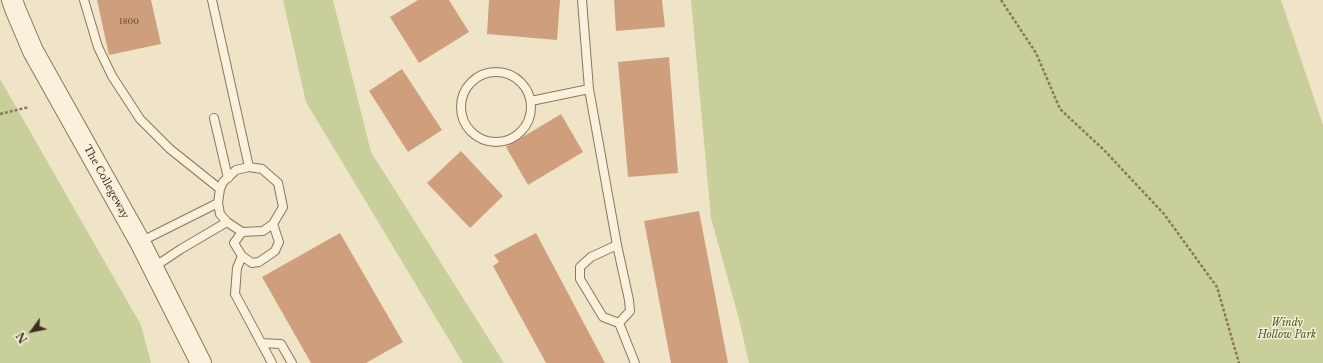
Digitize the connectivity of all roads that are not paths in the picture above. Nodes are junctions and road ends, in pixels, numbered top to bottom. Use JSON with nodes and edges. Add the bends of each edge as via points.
{"nodes":[{"id":1,"x":12,"y":0,"type":"edge"},
{"id":2,"x":84,"y":0,"type":"edge"},
{"id":3,"x":212,"y":0,"type":"edge"},
{"id":4,"x":582,"y":0,"type":"edge"},
{"id":5,"x":589,"y":89,"type":"junction"},
{"id":6,"x":531,"y":101,"type":"junction"},
{"id":7,"x":214,"y":118,"type":"dead end"},
{"id":8,"x":249,"y":167,"type":"junction"},
{"id":9,"x":228,"y":178,"type":"junction"},
{"id":10,"x":220,"y":189,"type":"junction"},
{"id":11,"x":218,"y":203,"type":"junction"},
{"id":12,"x":227,"y":222,"type":"junction"},
{"id":13,"x":273,"y":224,"type":"junction"},
{"id":14,"x":242,"y":232,"type":"junction"},
{"id":15,"x":140,"y":242,"type":"junction"},
{"id":16,"x":617,"y":245,"type":"junction"},
{"id":17,"x":242,"y":256,"type":"junction"},
{"id":18,"x":154,"y":267,"type":"junction"},
{"id":19,"x":619,"y":323,"type":"junction"},
{"id":20,"x":261,"y":343,"type":"junction"},
{"id":21,"x":201,"y":363,"type":"edge"},
{"id":22,"x":272,"y":363,"type":"edge"},
{"id":23,"x":292,"y":363,"type":"edge"},
{"id":24,"x":635,"y":363,"type":"edge"}],
"edges":[{"from":1,"to":15,"type":"street","name":"The Collegeway","via":[[33,51]]},
{"from":2,"to":10,"type":"lane","via":[[98,47],[112,76],[140,119],[170,149]]},
{"from":3,"to":8,"type":"lane"},
{"from":4,"to":5,"type":"lane"},
{"from":5,"to":6,"type":"lane"},
{"from":5,"to":16,"type":"lane"},
{"from":6,"to":6,"type":"lane","via":[[524,84],[509,74],[490,72],[474,80],[463,95],[462,113],[469,130],[484,140],[502,142],[519,134],[530,120]]},
{"from":7,"to":9,"type":"lane"},
{"from":8,"to":9,"type":"lane","via":[[236,170]]},
{"from":8,"to":13,"type":"lane","via":[[262,169],[278,183],[283,207]]},
{"from":9,"to":10,"type":"lane"},
{"from":10,"to":11,"type":"lane"},
{"from":11,"to":12,"type":"lane","via":[[220,214]]},
{"from":11,"to":15,"type":"lane"},
{"from":12,"to":14,"type":"lane"},
{"from":12,"to":18,"type":"lane"},
{"from":13,"to":14,"type":"lane","via":[[263,230]]},
{"from":13,"to":17,"type":"lane","via":[[279,242],[275,251],[259,262],[252,263]]},
{"from":14,"to":17,"type":"lane","via":[[234,243]]},
{"from":15,"to":18,"type":"street","name":"The Collegeway"},
{"from":16,"to":19,"type":"lane","via":[[630,311]]},
{"from":16,"to":19,"type":"lane","via":[[591,257],[580,267],[580,279],[603,317]]},
{"from":17,"to":20,"type":"lane","via":[[237,268],[235,294]]},
{"from":18,"to":21,"type":"street","name":"The Collegeway"},
{"from":19,"to":24,"type":"lane"},
{"from":20,"to":22,"type":"lane"},
{"from":20,"to":23,"type":"lane","via":[[281,344]]}]}
